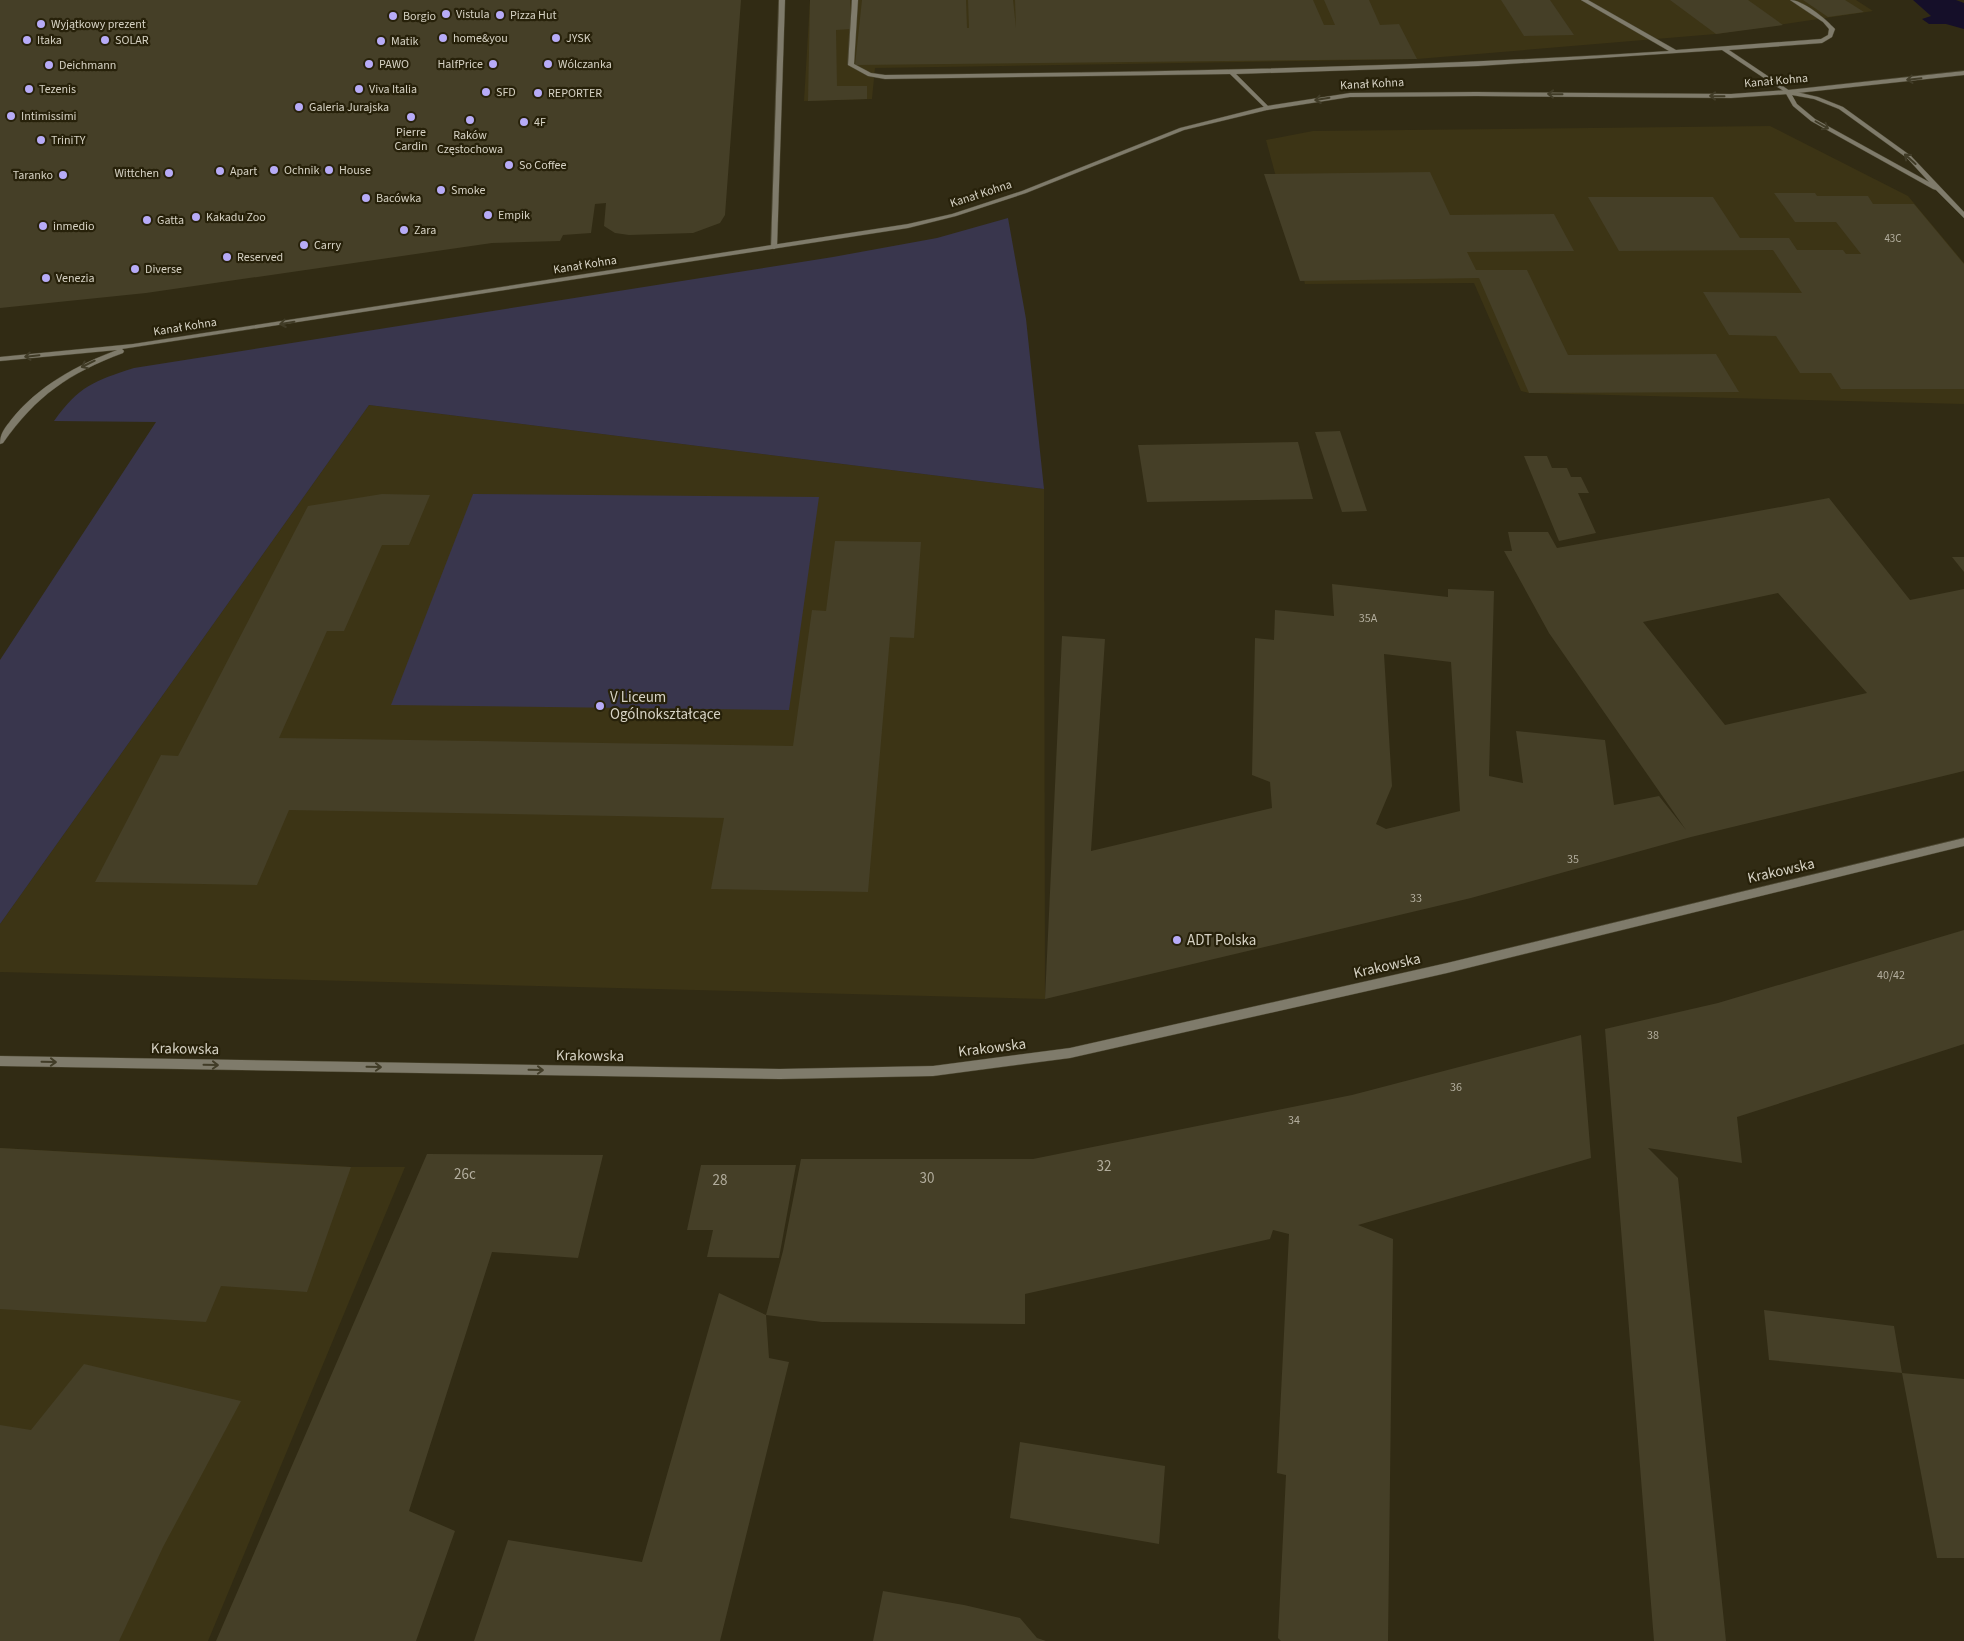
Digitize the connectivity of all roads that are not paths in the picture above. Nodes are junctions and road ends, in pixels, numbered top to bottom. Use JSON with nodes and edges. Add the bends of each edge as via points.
{"nodes":[{"id":1,"x":782,"y":0,"type":"edge"},
{"id":2,"x":855,"y":0,"type":"edge"},
{"id":3,"x":1584,"y":0,"type":"edge"},
{"id":4,"x":1793,"y":0,"type":"edge"},
{"id":5,"x":1723,"y":48,"type":"junction"},
{"id":6,"x":1675,"y":52,"type":"junction"},
{"id":7,"x":1232,"y":73,"type":"junction"},
{"id":8,"x":1963,"y":73,"type":"edge"},
{"id":9,"x":1788,"y":92,"type":"junction"},
{"id":10,"x":1268,"y":108,"type":"junction"},
{"id":11,"x":1944,"y":194,"type":"junction"},
{"id":12,"x":1964,"y":216,"type":"edge"},
{"id":13,"x":774,"y":247,"type":"junction"},
{"id":14,"x":133,"y":346,"type":"junction"},
{"id":15,"x":0,"y":359,"type":"edge"},
{"id":16,"x":0,"y":441,"type":"edge"},
{"id":17,"x":1964,"y":842,"type":"edge"},
{"id":18,"x":0,"y":1061,"type":"edge"}],
"edges":[{"from":1,"to":13,"type":"street"},
{"from":2,"to":7,"type":"street","via":[[852,65],[870,75]]},
{"from":3,"to":6,"type":"street"},
{"from":4,"to":5,"type":"street","via":[[1825,21],[1832,29],[1830,36],[1822,41]]},
{"from":5,"to":6,"type":"street"},
{"from":5,"to":9,"type":"street"},
{"from":6,"to":7,"type":"street","via":[[1570,60]]},
{"from":7,"to":10,"type":"street"},
{"from":8,"to":9,"type":"street","name":"Kanał Kohna","one_way":true},
{"from":9,"to":10,"type":"street","name":"Kanał Kohna","one_way":true,"via":[[1731,96],[1350,95]]},
{"from":9,"to":11,"type":"street","one_way":true,"via":[[1795,105],[1813,120]]},
{"from":11,"to":9,"type":"street","one_way":true,"via":[[1909,156],[1841,108]]},
{"from":10,"to":13,"type":"street","name":"Kanał Kohna","via":[[1182,129],[1024,192],[954,215],[908,226]]},
{"from":11,"to":12,"type":"street"},
{"from":13,"to":14,"type":"street","name":"Kanał Kohna","one_way":true},
{"from":14,"to":15,"type":"street","name":"Kanał Kohna","one_way":true},
{"from":14,"to":16,"type":"street","one_way":true,"via":[[88,363],[54,383],[24,409]]},
{"from":18,"to":17,"type":"street","name":"Krakowska","one_way":true,"via":[[780,1074],[933,1071],[1079,1051],[1447,968]]}]}
